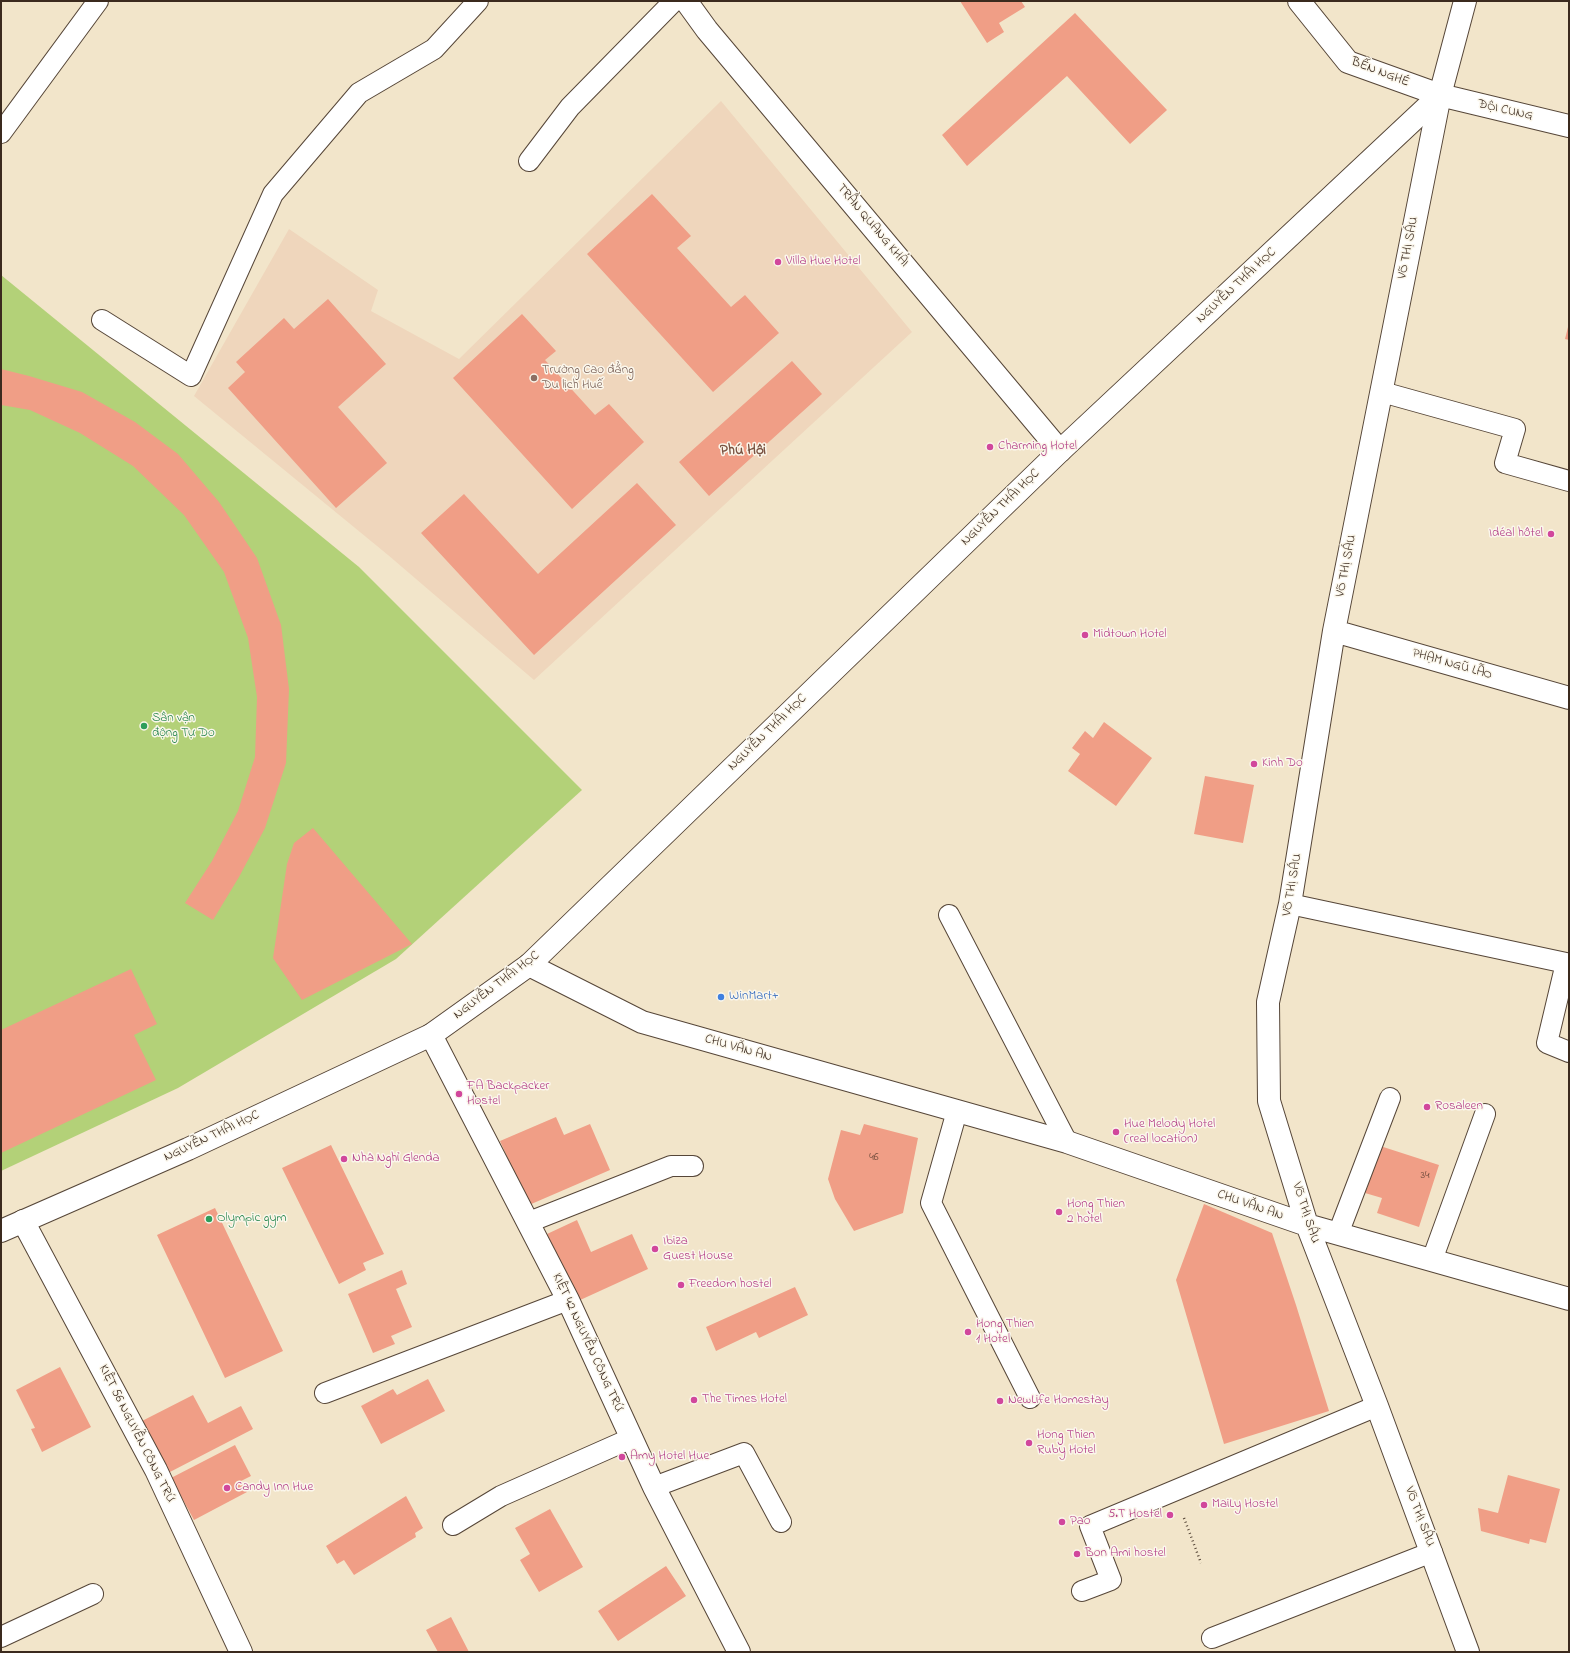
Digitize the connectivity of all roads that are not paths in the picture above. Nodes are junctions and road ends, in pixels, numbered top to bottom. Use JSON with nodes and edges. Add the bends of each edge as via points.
{"nodes":[{"id":1,"x":98,"y":1,"type":"edge"},
{"id":2,"x":478,"y":1,"type":"edge"},
{"id":3,"x":674,"y":1,"type":"edge"},
{"id":4,"x":686,"y":1,"type":"edge"},
{"id":5,"x":1298,"y":1,"type":"edge"},
{"id":6,"x":1465,"y":1,"type":"edge"},
{"id":7,"x":1440,"y":95,"type":"junction"},
{"id":8,"x":1569,"y":126,"type":"edge"},
{"id":9,"x":1,"y":133,"type":"edge"},
{"id":10,"x":529,"y":161,"type":"dead end"},
{"id":11,"x":102,"y":320,"type":"dead end"},
{"id":12,"x":1382,"y":392,"type":"junction"},
{"id":13,"x":1060,"y":451,"type":"junction"},
{"id":14,"x":1569,"y":481,"type":"edge"},
{"id":15,"x":1334,"y":631,"type":"junction"},
{"id":16,"x":1569,"y":698,"type":"edge"},
{"id":17,"x":1290,"y":904,"type":"junction"},
{"id":18,"x":949,"y":915,"type":"dead end"},
{"id":19,"x":528,"y":965,"type":"junction"},
{"id":20,"x":431,"y":1035,"type":"junction"},
{"id":21,"x":1569,"y":1052,"type":"edge"},
{"id":22,"x":1390,"y":1098,"type":"dead end"},
{"id":23,"x":957,"y":1111,"type":"junction"},
{"id":24,"x":1485,"y":1114,"type":"dead end"},
{"id":25,"x":1067,"y":1142,"type":"junction"},
{"id":26,"x":693,"y":1166,"type":"dead end"},
{"id":27,"x":23,"y":1221,"type":"junction"},
{"id":28,"x":529,"y":1222,"type":"junction"},
{"id":29,"x":1307,"y":1225,"type":"junction"},
{"id":30,"x":1,"y":1231,"type":"edge"},
{"id":31,"x":1338,"y":1234,"type":"junction"},
{"id":32,"x":1432,"y":1260,"type":"junction"},
{"id":33,"x":1569,"y":1299,"type":"edge"},
{"id":34,"x":568,"y":1300,"type":"junction"},
{"id":35,"x":325,"y":1393,"type":"dead end"},
{"id":36,"x":1030,"y":1398,"type":"dead end"},
{"id":37,"x":1377,"y":1406,"type":"junction"},
{"id":38,"x":632,"y":1438,"type":"junction"},
{"id":39,"x":654,"y":1487,"type":"junction"},
{"id":40,"x":781,"y":1522,"type":"dead end"},
{"id":41,"x":453,"y":1525,"type":"dead end"},
{"id":42,"x":1432,"y":1552,"type":"junction"},
{"id":43,"x":1082,"y":1591,"type":"dead end"},
{"id":44,"x":93,"y":1594,"type":"dead end"},
{"id":45,"x":1,"y":1637,"type":"edge"},
{"id":46,"x":1212,"y":1638,"type":"dead end"},
{"id":47,"x":241,"y":1652,"type":"edge"},
{"id":48,"x":739,"y":1652,"type":"edge"},
{"id":49,"x":1468,"y":1652,"type":"edge"}],
"edges":[{"from":1,"to":9,"type":"lane"},
{"from":2,"to":11,"type":"lane","via":[[434,49],[359,93],[273,194],[191,376]]},
{"from":3,"to":10,"type":"lane","via":[[570,107]]},
{"from":4,"to":13,"type":"street","name":"TRẦN QUANG KHẢI","via":[[707,30]]},
{"from":5,"to":7,"type":"street","name":"BẾN NGHÉ","via":[[1348,62]]},
{"from":6,"to":7,"type":"street","name":"VÕ THỊ SÁU"},
{"from":7,"to":8,"type":"street","name":"ĐỘI CUNG"},
{"from":7,"to":12,"type":"street","name":"VÕ THỊ SÁU"},
{"from":7,"to":13,"type":"street","name":"NGUYỄN THÁI HỌC"},
{"from":12,"to":14,"type":"lane","via":[[1515,429],[1505,463]]},
{"from":12,"to":15,"type":"street","name":"VÕ THỊ SÁU"},
{"from":13,"to":19,"type":"street","name":"NGUYỄN THÁI HỌC"},
{"from":15,"to":16,"type":"street","name":"PHẠM NGŨ LÃO"},
{"from":15,"to":17,"type":"street","name":"VÕ THỊ SÁU"},
{"from":17,"to":21,"type":"lane","via":[[1566,963],[1547,1043]]},
{"from":17,"to":29,"type":"street","name":"VÕ THỊ SÁU","via":[[1268,1002],[1269,1101]]},
{"from":18,"to":25,"type":"lane"},
{"from":19,"to":20,"type":"street","name":"NGUYỄN THÁI HỌC"},
{"from":19,"to":23,"type":"street","name":"CHU VĂN AN","via":[[642,1022]]},
{"from":20,"to":27,"type":"street","name":"NGUYỄN THÁI HỌC","via":[[188,1149]]},
{"from":20,"to":28,"type":"street","name":"KIỆT 42 NGUYỄN CÔNG TRỨ"},
{"from":22,"to":31,"type":"lane"},
{"from":23,"to":25,"type":"street","name":"CHU VĂN AN"},
{"from":23,"to":36,"type":"lane","via":[[931,1203]]},
{"from":24,"to":32,"type":"lane"},
{"from":25,"to":29,"type":"street","name":"CHU VĂN AN"},
{"from":26,"to":28,"type":"lane","via":[[671,1166]]},
{"from":27,"to":30,"type":"street","name":"NGUYỄN THÁI HỌC"},
{"from":27,"to":47,"type":"street","name":"KIỆT 56 NGUYỄN CÔNG TRỨ","via":[[156,1470]]},
{"from":28,"to":34,"type":"street","name":"KIỆT 42 NGUYỄN CÔNG TRỨ"},
{"from":29,"to":31,"type":"street","name":"CHU VĂN AN"},
{"from":29,"to":37,"type":"street","name":"VÕ THỊ SÁU"},
{"from":31,"to":32,"type":"street","name":"CHU VĂN AN"},
{"from":32,"to":33,"type":"street","name":"CHU VĂN AN"},
{"from":34,"to":35,"type":"lane"},
{"from":34,"to":38,"type":"street","name":"KIỆT 42 NGUYỄN CÔNG TRỨ"},
{"from":37,"to":42,"type":"street","name":"VÕ THỊ SÁU"},
{"from":37,"to":43,"type":"lane","via":[[1090,1526],[1111,1580]]},
{"from":38,"to":39,"type":"street","name":"KIỆT 42 NGUYỄN CÔNG TRỨ"},
{"from":38,"to":41,"type":"lane","via":[[501,1496]]},
{"from":39,"to":40,"type":"lane","via":[[744,1453]]},
{"from":39,"to":48,"type":"street","name":"KIỆT 42 NGUYỄN CÔNG TRỨ"},
{"from":42,"to":46,"type":"lane"},
{"from":42,"to":49,"type":"street","name":"VÕ THỊ SÁU"},
{"from":44,"to":45,"type":"lane"}]}
